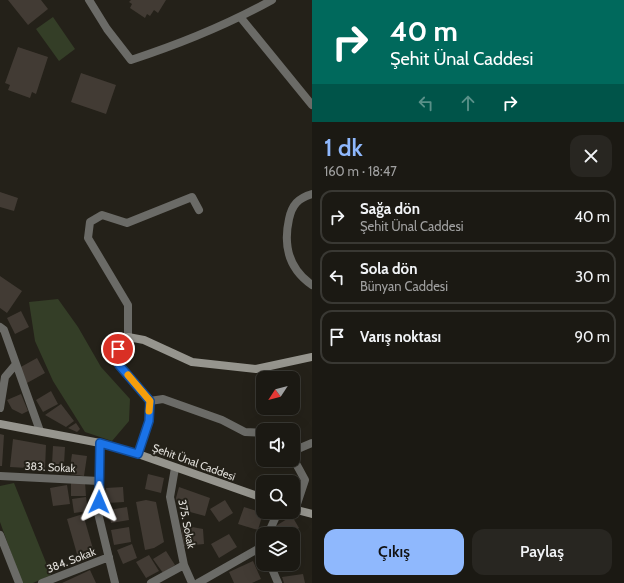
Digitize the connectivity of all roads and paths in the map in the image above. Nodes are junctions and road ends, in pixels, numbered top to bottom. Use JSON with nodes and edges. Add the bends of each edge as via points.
{"nodes":[{"id":1,"x":89,"y":0,"type":"edge"},
{"id":2,"x":272,"y":0,"type":"edge"},
{"id":3,"x":241,"y":18,"type":"junction"},
{"id":4,"x":312,"y":105,"type":"edge"},
{"id":5,"x":312,"y":194,"type":"edge"},
{"id":6,"x":199,"y":210,"type":"dead end"},
{"id":7,"x":312,"y":285,"type":"edge"},
{"id":8,"x":0,"y":327,"type":"edge"},
{"id":9,"x":128,"y":337,"type":"junction"},
{"id":10,"x":312,"y":357,"type":"edge"},
{"id":11,"x":16,"y":364,"type":"junction"},
{"id":12,"x":150,"y":401,"type":"junction"},
{"id":13,"x":0,"y":408,"type":"edge"},
{"id":14,"x":0,"y":424,"type":"edge"},
{"id":15,"x":40,"y":431,"type":"junction"},
{"id":16,"x":256,"y":433,"type":"edge"},
{"id":17,"x":100,"y":443,"type":"junction"},
{"id":18,"x":312,"y":443,"type":"edge"},
{"id":19,"x":300,"y":448,"type":"edge"},
{"id":20,"x":138,"y":454,"type":"junction"},
{"id":21,"x":298,"y":467,"type":"edge"},
{"id":22,"x":175,"y":468,"type":"junction"},
{"id":23,"x":0,"y":476,"type":"edge"},
{"id":24,"x":99,"y":480,"type":"junction"},
{"id":25,"x":300,"y":493,"type":"edge"},
{"id":26,"x":256,"y":496,"type":"edge"},
{"id":27,"x":300,"y":511,"type":"edge"},
{"id":28,"x":312,"y":514,"type":"edge"},
{"id":29,"x":0,"y":535,"type":"edge"},
{"id":30,"x":256,"y":550,"type":"edge"},
{"id":31,"x":109,"y":557,"type":"junction"},
{"id":32,"x":184,"y":565,"type":"junction"},
{"id":33,"x":273,"y":571,"type":"edge"},
{"id":34,"x":19,"y":583,"type":"edge"},
{"id":35,"x":42,"y":583,"type":"edge"},
{"id":36,"x":115,"y":583,"type":"edge"},
{"id":37,"x":151,"y":583,"type":"edge"},
{"id":38,"x":192,"y":583,"type":"edge"},
{"id":39,"x":198,"y":583,"type":"edge"},
{"id":40,"x":278,"y":583,"type":"edge"}],
"edges":[{"from":1,"to":3,"type":"street","via":[[131,60],[174,46]]},
{"from":2,"to":3,"type":"street"},
{"from":3,"to":4,"type":"street"},
{"from":5,"to":7,"type":"street","via":[[302,196],[291,208],[286,234],[287,251],[294,266],[302,278]]},
{"from":6,"to":9,"type":"street","via":[[192,197],[127,223],[102,215],[90,222],[88,238],[128,305]]},
{"from":8,"to":11,"type":"street","via":[[4,330]]},
{"from":9,"to":10,"type":"street","via":[[144,340],[192,362],[256,369]]},
{"from":9,"to":12,"type":"street","via":[[118,349],[119,365]]},
{"from":11,"to":13,"type":"street","via":[[5,377]]},
{"from":11,"to":15,"type":"street"},
{"from":12,"to":16,"type":"street","via":[[163,399],[222,420],[246,432]]},
{"from":12,"to":20,"type":"street","via":[[149,421]]},
{"from":14,"to":15,"type":"street","name":"Şehit Ünal Caddesi"},
{"from":15,"to":17,"type":"street","name":"Şehit Ünal Caddesi"},
{"from":17,"to":20,"type":"street","name":"Şehit Ünal Caddesi"},
{"from":17,"to":24,"type":"street"},
{"from":18,"to":19,"type":"street"},
{"from":20,"to":22,"type":"street","name":"Şehit Ünal Caddesi"},
{"from":21,"to":25,"type":"street","via":[[305,480]]},
{"from":22,"to":26,"type":"street","name":"Şehit Ünal Caddesi"},
{"from":22,"to":32,"type":"street","name":"375. Sokak","via":[[170,497]]},
{"from":23,"to":24,"type":"street","name":"383. Sokak"},
{"from":24,"to":31,"type":"street","via":[[98,513]]},
{"from":27,"to":28,"type":"street"},
{"from":29,"to":34,"type":"street"},
{"from":30,"to":39,"type":"street"},
{"from":31,"to":35,"type":"street","name":"384. Sokak"},
{"from":31,"to":36,"type":"street"},
{"from":32,"to":37,"type":"street"},
{"from":32,"to":38,"type":"street","name":"375. Sokak"},
{"from":33,"to":40,"type":"street"}]}
